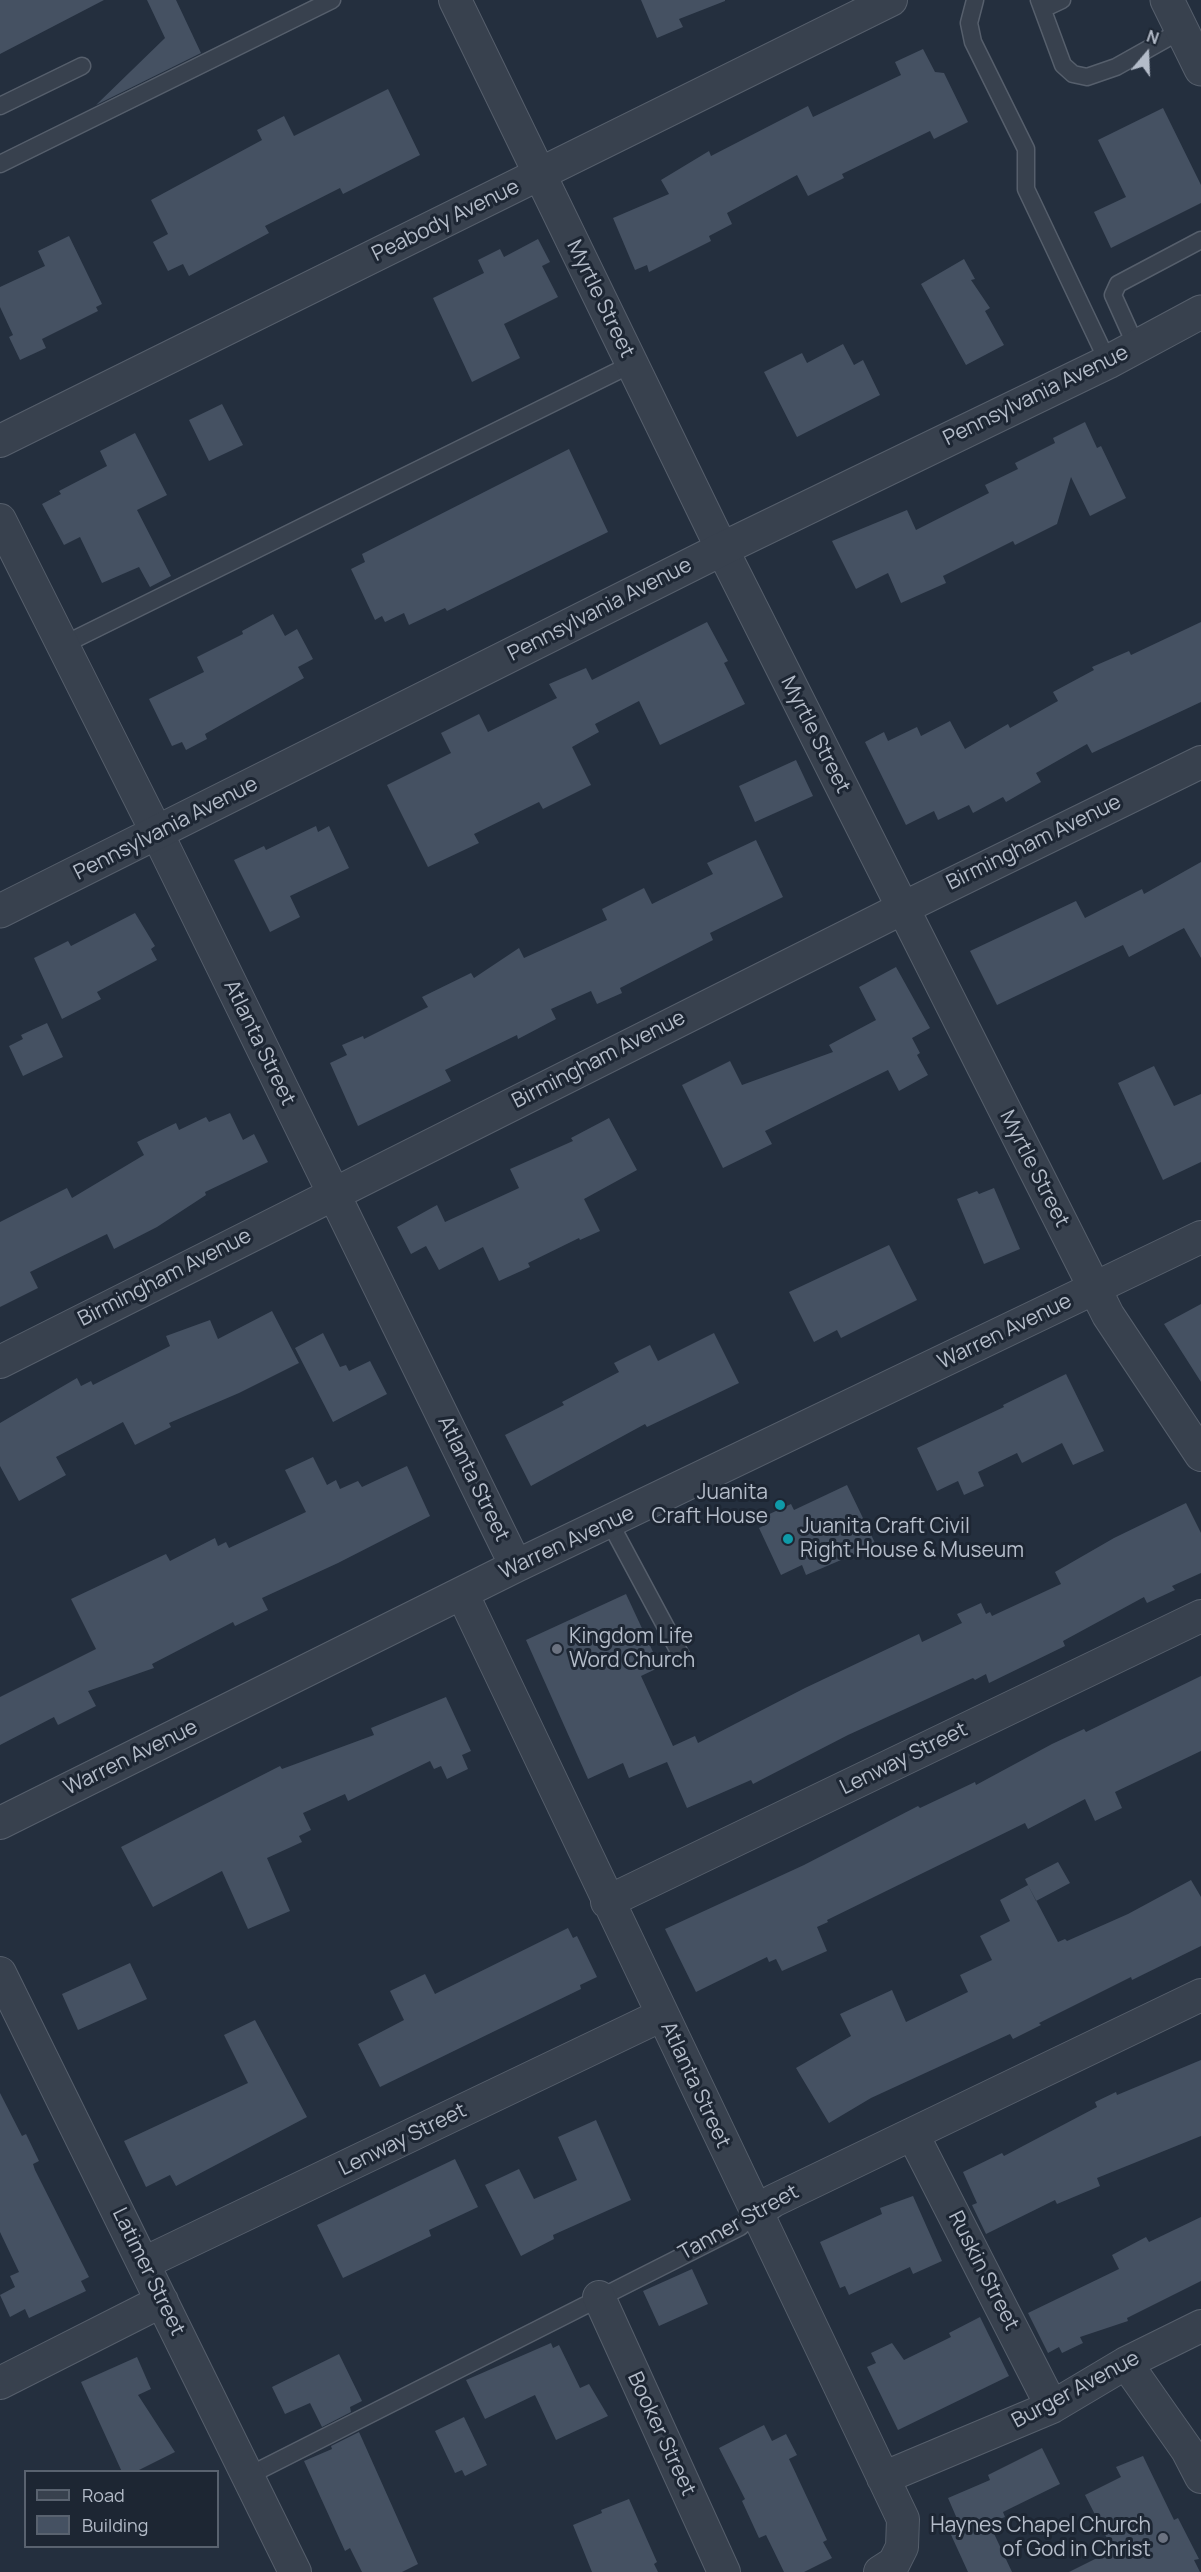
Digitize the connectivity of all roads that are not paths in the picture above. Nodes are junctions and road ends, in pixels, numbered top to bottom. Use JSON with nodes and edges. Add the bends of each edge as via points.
{"nodes":[{"id":1,"x":332,"y":0,"type":"edge"},
{"id":2,"x":455,"y":0,"type":"edge"},
{"id":3,"x":891,"y":0,"type":"edge"},
{"id":4,"x":975,"y":0,"type":"edge"},
{"id":5,"x":1062,"y":0,"type":"edge"},
{"id":6,"x":1167,"y":0,"type":"edge"},
{"id":7,"x":1041,"y":4,"type":"edge"},
{"id":8,"x":1182,"y":30,"type":"junction"},
{"id":9,"x":82,"y":66,"type":"dead end"},
{"id":10,"x":1201,"y":69,"type":"edge"},
{"id":11,"x":0,"y":106,"type":"edge"},
{"id":12,"x":0,"y":164,"type":"edge"},
{"id":13,"x":540,"y":174,"type":"junction"},
{"id":14,"x":1201,"y":240,"type":"edge"},
{"id":15,"x":1201,"y":312,"type":"edge"},
{"id":16,"x":1136,"y":346,"type":"junction"},
{"id":17,"x":1108,"y":362,"type":"junction"},
{"id":18,"x":632,"y":364,"type":"junction"},
{"id":19,"x":0,"y":441,"type":"edge"},
{"id":20,"x":0,"y":520,"type":"edge"},
{"id":21,"x":722,"y":549,"type":"junction"},
{"id":22,"x":63,"y":645,"type":"junction"},
{"id":23,"x":1201,"y":762,"type":"edge"},
{"id":24,"x":157,"y":833,"type":"junction"},
{"id":25,"x":903,"y":908,"type":"junction"},
{"id":26,"x":0,"y":911,"type":"edge"},
{"id":27,"x":332,"y":1194,"type":"junction"},
{"id":28,"x":1201,"y":1237,"type":"edge"},
{"id":29,"x":1095,"y":1289,"type":"junction"},
{"id":30,"x":0,"y":1362,"type":"edge"},
{"id":31,"x":1201,"y":1455,"type":"edge"},
{"id":32,"x":610,"y":1523,"type":"junction"},
{"id":33,"x":516,"y":1566,"type":"junction"},
{"id":34,"x":462,"y":1593,"type":"junction"},
{"id":35,"x":1201,"y":1616,"type":"edge"},
{"id":36,"x":683,"y":1659,"type":"dead end"},
{"id":37,"x":0,"y":1823,"type":"edge"},
{"id":38,"x":607,"y":1902,"type":"junction"},
{"id":39,"x":0,"y":1973,"type":"edge"},
{"id":40,"x":1201,"y":1995,"type":"edge"},
{"id":41,"x":662,"y":2015,"type":"junction"},
{"id":42,"x":914,"y":2135,"type":"junction"},
{"id":43,"x":756,"y":2213,"type":"junction"},
{"id":44,"x":144,"y":2264,"type":"junction"},
{"id":45,"x":599,"y":2297,"type":"junction"},
{"id":46,"x":162,"y":2301,"type":"junction"},
{"id":47,"x":1201,"y":2326,"type":"edge"},
{"id":48,"x":1126,"y":2363,"type":"junction"},
{"id":49,"x":0,"y":2383,"type":"edge"},
{"id":50,"x":1052,"y":2407,"type":"junction"},
{"id":51,"x":248,"y":2476,"type":"junction"},
{"id":52,"x":1201,"y":2477,"type":"edge"},
{"id":53,"x":883,"y":2478,"type":"junction"},
{"id":54,"x":295,"y":2572,"type":"edge"},
{"id":55,"x":724,"y":2572,"type":"edge"},
{"id":56,"x":880,"y":2572,"type":"edge"}],
"edges":[{"from":1,"to":12,"type":"lane"},
{"from":2,"to":13,"type":"street","name":"Myrtle Street"},
{"from":3,"to":13,"type":"street","name":"Peabody Avenue"},
{"from":4,"to":17,"type":"lane","via":[[969,22],[973,42],[1026,149],[1026,189]]},
{"from":5,"to":7,"type":"lane"},
{"from":6,"to":8,"type":"street"},
{"from":7,"to":8,"type":"lane","via":[[1063,65],[1073,74],[1087,77],[1116,67]]},
{"from":8,"to":10,"type":"street"},
{"from":9,"to":11,"type":"lane"},
{"from":13,"to":18,"type":"street","name":"Myrtle Street"},
{"from":13,"to":19,"type":"street","name":"Peabody Avenue"},
{"from":14,"to":16,"type":"lane","via":[[1118,284],[1113,295]]},
{"from":15,"to":16,"type":"street","name":"Pennsylvania Avenue"},
{"from":16,"to":17,"type":"street","name":"Pennsylvania Avenue"},
{"from":17,"to":21,"type":"street","name":"Pennsylvania Avenue"},
{"from":18,"to":21,"type":"street","name":"Myrtle Street"},
{"from":18,"to":22,"type":"lane"},
{"from":20,"to":22,"type":"street","name":"Atlanta Street"},
{"from":21,"to":24,"type":"street","name":"Pennsylvania Avenue"},
{"from":21,"to":25,"type":"street","name":"Myrtle Street"},
{"from":22,"to":24,"type":"street","name":"Atlanta Street"},
{"from":23,"to":25,"type":"street","name":"Birmingham Avenue"},
{"from":24,"to":26,"type":"street","name":"Pennsylvania Avenue"},
{"from":24,"to":27,"type":"street","name":"Atlanta Street"},
{"from":25,"to":27,"type":"street","name":"Birmingham Avenue"},
{"from":25,"to":29,"type":"street","name":"Myrtle Street"},
{"from":27,"to":30,"type":"street","name":"Birmingham Avenue"},
{"from":27,"to":33,"type":"street","name":"Atlanta Street"},
{"from":28,"to":29,"type":"street","name":"Warren Avenue"},
{"from":29,"to":31,"type":"street","name":"Myrtle Street","via":[[1108,1315]]},
{"from":29,"to":32,"type":"street","name":"Warren Avenue"},
{"from":32,"to":33,"type":"street","name":"Warren Avenue"},
{"from":32,"to":36,"type":"lane"},
{"from":33,"to":34,"type":"street","name":"Warren Avenue"},
{"from":34,"to":37,"type":"street","name":"Warren Avenue"},
{"from":34,"to":38,"type":"street","name":"Atlanta Street"},
{"from":35,"to":38,"type":"street","name":"Lenway Street"},
{"from":38,"to":41,"type":"street","name":"Atlanta Street"},
{"from":39,"to":44,"type":"street","name":"Latimer Street"},
{"from":40,"to":42,"type":"street","name":"Tanner Street"},
{"from":41,"to":43,"type":"street","name":"Atlanta Street"},
{"from":41,"to":44,"type":"street","name":"Lenway Street"},
{"from":42,"to":43,"type":"street","name":"Tanner Street","via":[[773,2201]]},
{"from":42,"to":50,"type":"street","name":"Ruskin Street"},
{"from":43,"to":45,"type":"lane","name":"Tanner Street","via":[[740,2227]]},
{"from":43,"to":53,"type":"street","name":"Atlanta Street"},
{"from":44,"to":46,"type":"street","name":"Latimer Street"},
{"from":45,"to":51,"type":"lane","name":"Tanner Street"},
{"from":45,"to":55,"type":"street","name":"Booker Street"},
{"from":46,"to":49,"type":"street"},
{"from":46,"to":51,"type":"street","name":"Latimer Street"},
{"from":47,"to":48,"type":"street","name":"Burger Avenue"},
{"from":48,"to":50,"type":"street","name":"Burger Avenue"},
{"from":48,"to":52,"type":"street","via":[[1187,2450]]},
{"from":50,"to":53,"type":"street","name":"Burger Avenue"},
{"from":51,"to":54,"type":"street","name":"Latimer Street"},
{"from":53,"to":56,"type":"street","name":"Atlanta Street","via":[[903,2519],[902,2547],[894,2563]]}]}
